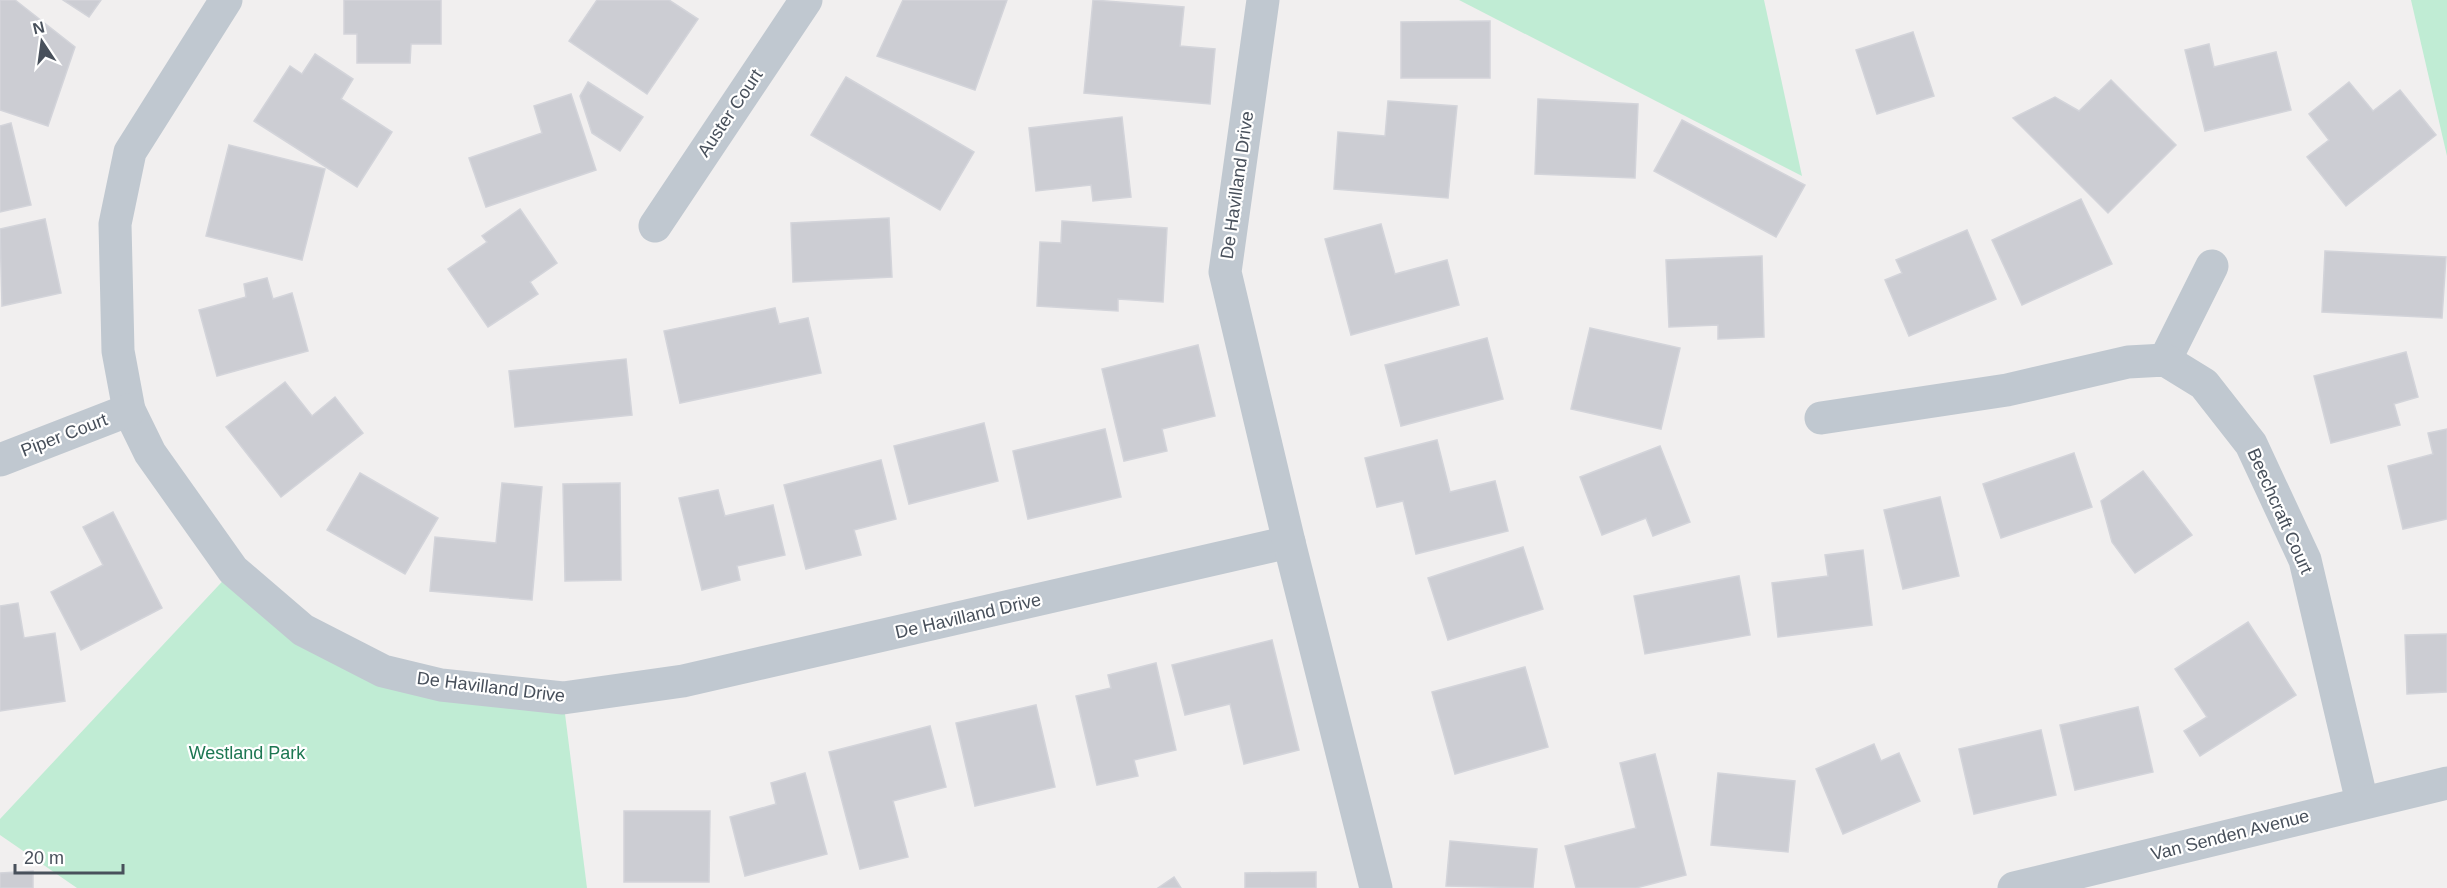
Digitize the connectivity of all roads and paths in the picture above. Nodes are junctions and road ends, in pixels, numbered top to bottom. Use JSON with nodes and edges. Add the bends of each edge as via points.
{"nodes":[{"id":1,"x":226,"y":0,"type":"edge"},
{"id":2,"x":806,"y":0,"type":"edge"},
{"id":3,"x":1263,"y":0,"type":"edge"},
{"id":4,"x":655,"y":226,"type":"dead end"},
{"id":5,"x":2212,"y":266,"type":"dead end"},
{"id":6,"x":2165,"y":360,"type":"junction"},
{"id":7,"x":129,"y":410,"type":"junction"},
{"id":8,"x":1821,"y":418,"type":"dead end"},
{"id":9,"x":0,"y":460,"type":"edge"},
{"id":10,"x":1289,"y":542,"type":"junction"},
{"id":11,"x":2447,"y":783,"type":"edge"},
{"id":12,"x":2362,"y":802,"type":"junction"},
{"id":13,"x":1376,"y":888,"type":"edge"},
{"id":14,"x":2014,"y":888,"type":"edge"}],
"edges":[{"from":1,"to":7,"type":"street","name":"De Havilland Drive","via":[[130,152],[115,224],[118,351]]},
{"from":2,"to":4,"type":"street","name":"Auster Court"},
{"from":3,"to":10,"type":"street","name":"De Havilland Drive","via":[[1225,272]]},
{"from":5,"to":6,"type":"street"},
{"from":6,"to":8,"type":"street","via":[[2128,362],[2007,390]]},
{"from":6,"to":12,"type":"street","name":"Beechcraft Court","via":[[2204,384],[2251,444],[2305,560]]},
{"from":7,"to":9,"type":"street","name":"Piper Court"},
{"from":7,"to":10,"type":"street","name":"De Havilland Drive","via":[[150,453],[233,570],[303,630],[384,671],[464,687],[563,698],[683,681]]},
{"from":10,"to":13,"type":"street","name":"De Havilland Drive"},
{"from":11,"to":12,"type":"street","name":"Van Senden Avenue"},
{"from":12,"to":14,"type":"street","name":"Van Senden Avenue"}]}
